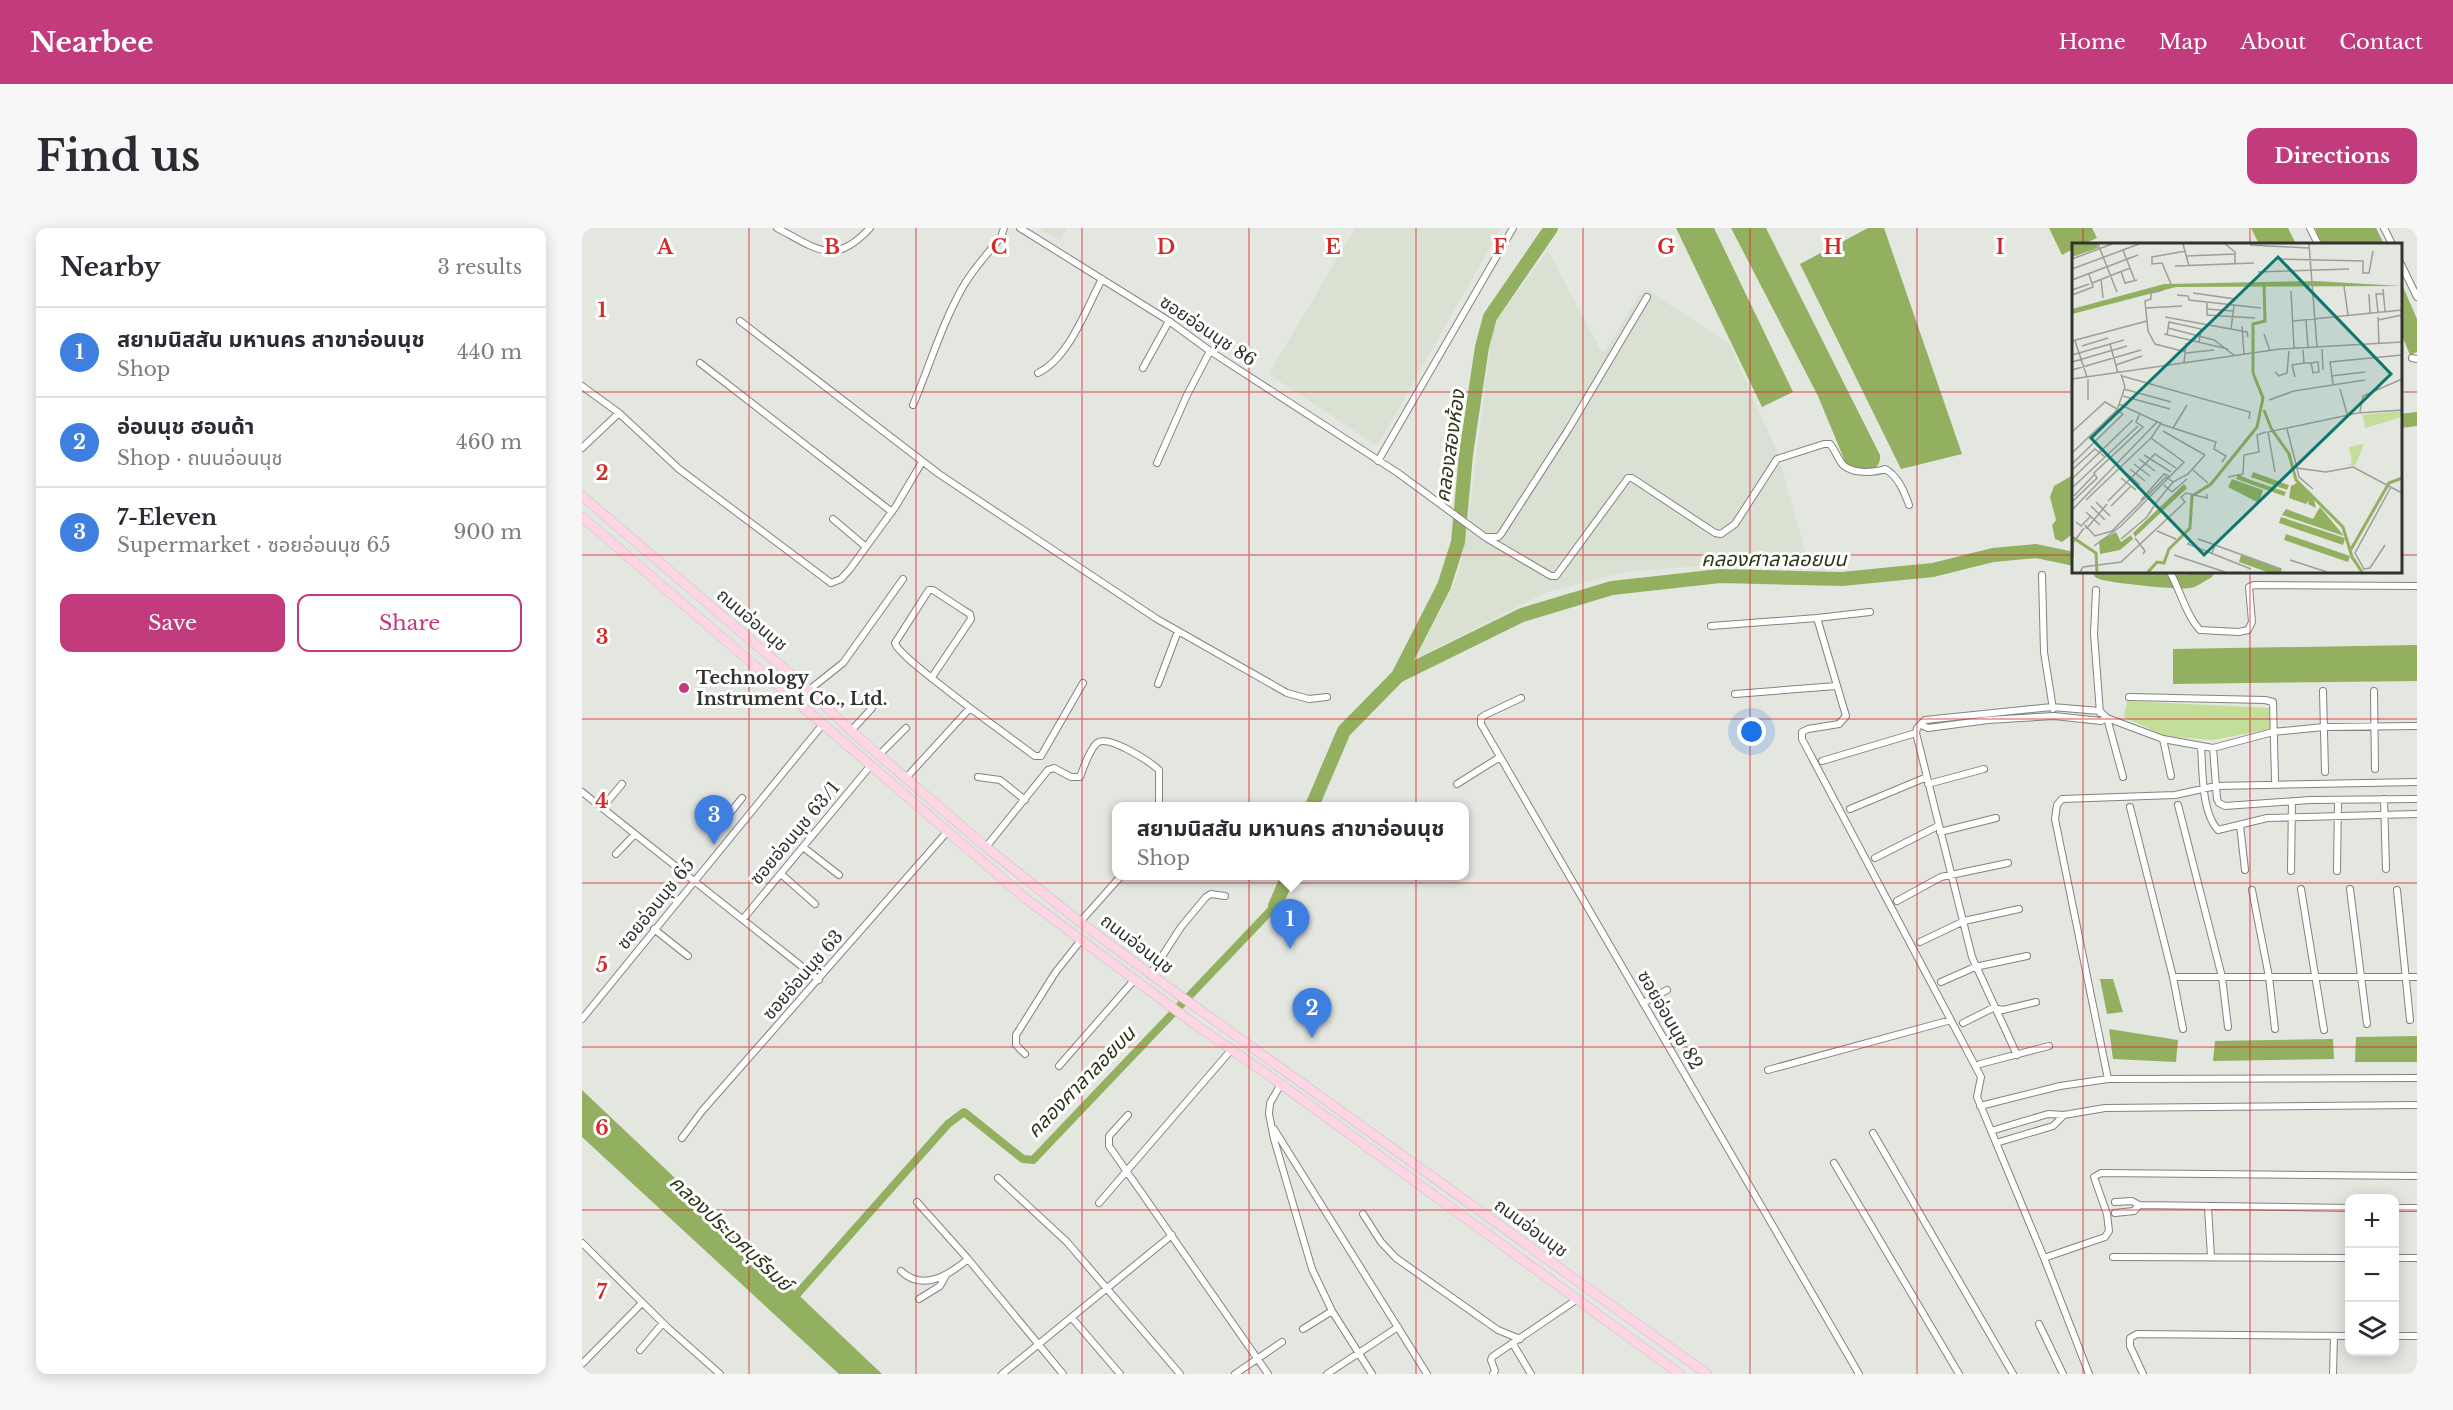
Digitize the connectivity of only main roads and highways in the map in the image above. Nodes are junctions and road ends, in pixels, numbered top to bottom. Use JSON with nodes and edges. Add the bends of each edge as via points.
{"nodes":[{"id":1,"x":582,"y":496,"type":"edge"},
{"id":2,"x":582,"y":518,"type":"edge"},
{"id":3,"x":700,"y":598,"type":"junction"},
{"id":4,"x":690,"y":611,"type":"junction"},
{"id":5,"x":833,"y":713,"type":"junction"},
{"id":6,"x":823,"y":724,"type":"junction"},
{"id":7,"x":1625,"y":1317,"type":"junction"},
{"id":8,"x":1616,"y":1329,"type":"junction"},
{"id":9,"x":1680,"y":1374,"type":"edge"},
{"id":10,"x":1707,"y":1374,"type":"edge"}],
"edges":[{"from":1,"to":3,"type":"main road","name":"ถนนอ่อนนุช"},
{"from":2,"to":4,"type":"main road","name":"ถนนอ่อนนุช"},
{"from":3,"to":4,"type":"main road"},
{"from":3,"to":5,"type":"main road","name":"ถนนอ่อนนุช"},
{"from":4,"to":6,"type":"main road","name":"ถนนอ่อนนุช"},
{"from":5,"to":6,"type":"main road"},
{"from":5,"to":7,"type":"main road","name":"ถนนอ่อนนุช","via":[[1080,922]]},
{"from":6,"to":8,"type":"main road","name":"ถนนอ่อนนุช","via":[[1025,898]]},
{"from":7,"to":8,"type":"main road"},
{"from":7,"to":10,"type":"main road","name":"ถนนอ่อนนุช"},
{"from":8,"to":9,"type":"main road","name":"ถนนอ่อนนุช"}]}
